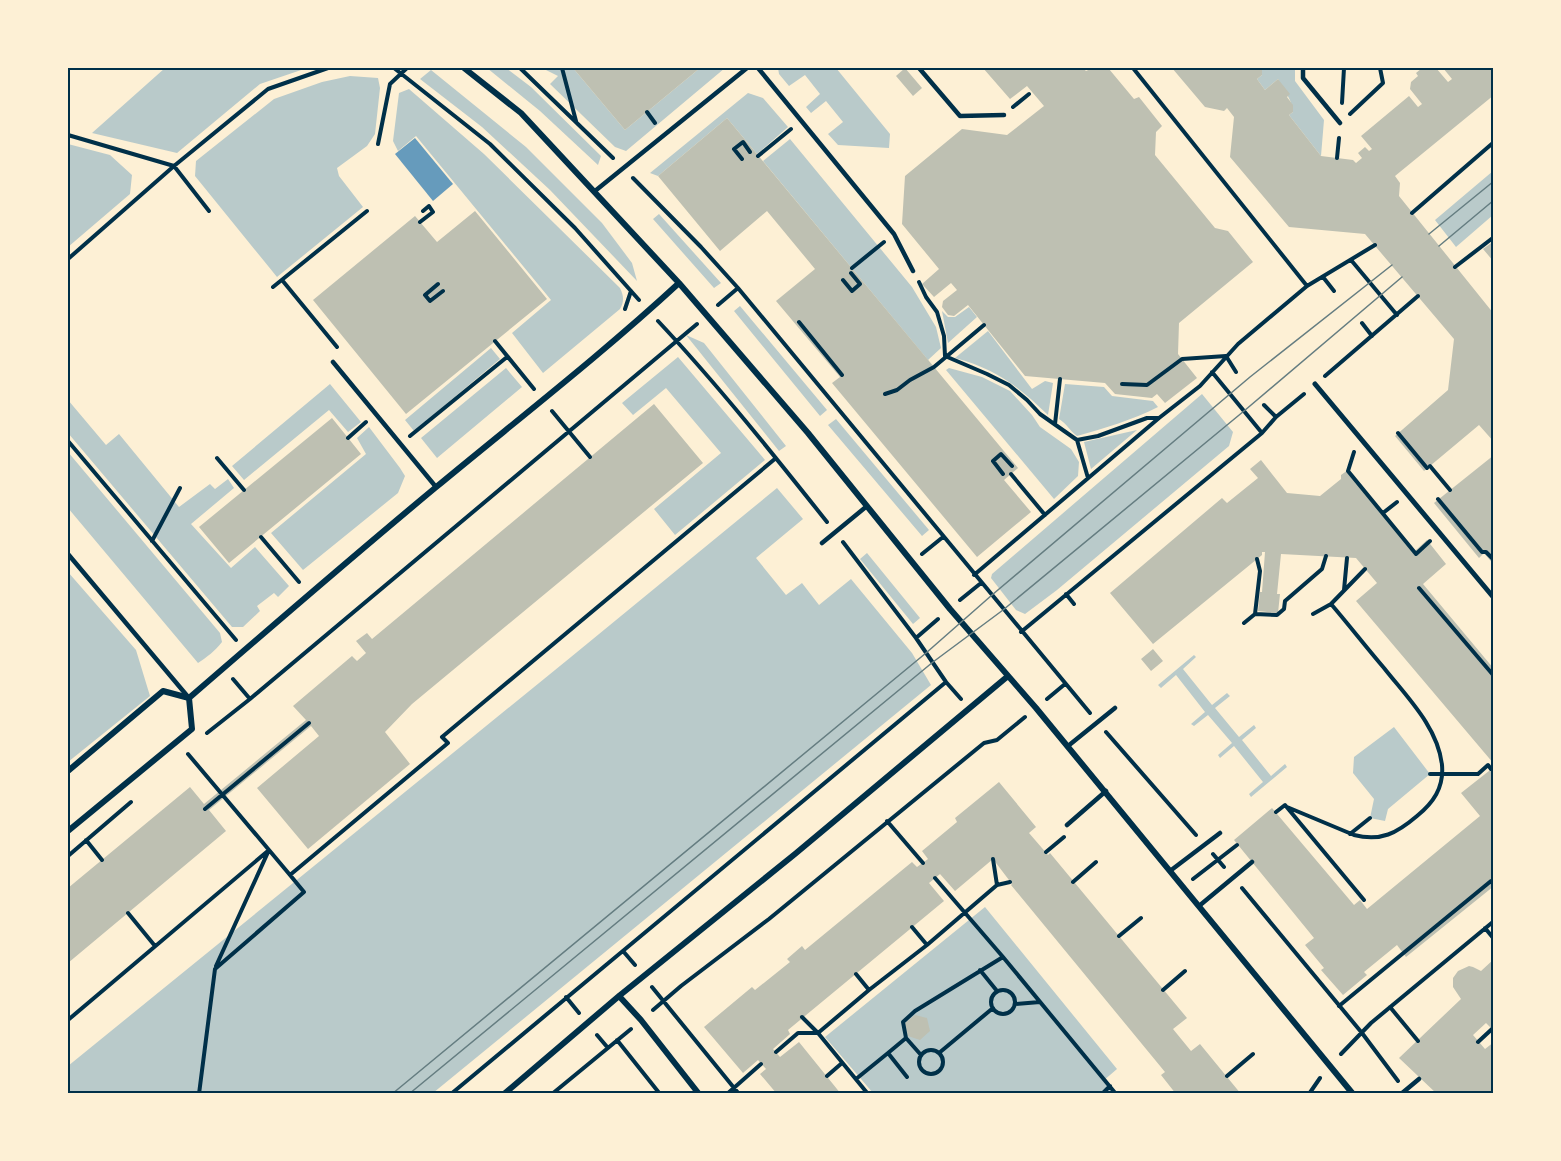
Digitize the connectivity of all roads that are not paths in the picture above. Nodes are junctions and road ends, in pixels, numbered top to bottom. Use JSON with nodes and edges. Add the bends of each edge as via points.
{"nodes":[{"id":1,"x":464,"y":68,"type":"edge"},
{"id":2,"x":747,"y":68,"type":"edge"},
{"id":3,"x":758,"y":68,"type":"edge"},
{"id":4,"x":919,"y":68,"type":"edge"},
{"id":5,"x":1304,"y":68,"type":"edge"},
{"id":6,"x":1004,"y":115,"type":"dead end"},
{"id":7,"x":1340,"y":123,"type":"road end"},
{"id":8,"x":595,"y":191,"type":"junction"},
{"id":9,"x":913,"y":271,"type":"road end"},
{"id":10,"x":679,"y":283,"type":"junction"},
{"id":11,"x":333,"y":362,"type":"dead end"},
{"id":12,"x":1316,"y":384,"type":"dead end"},
{"id":13,"x":436,"y":488,"type":"junction"},
{"id":14,"x":867,"y":506,"type":"junction"},
{"id":15,"x":822,"y":543,"type":"dead end"},
{"id":16,"x":68,"y":554,"type":"edge"},
{"id":17,"x":1494,"y":598,"type":"edge"},
{"id":18,"x":1008,"y":676,"type":"junction"},
{"id":19,"x":189,"y":698,"type":"junction"},
{"id":20,"x":1114,"y":708,"type":"dead end"},
{"id":21,"x":1068,"y":746,"type":"junction"},
{"id":22,"x":68,"y":771,"type":"edge"},
{"id":23,"x":1106,"y":791,"type":"junction"},
{"id":24,"x":1067,"y":825,"type":"dead end"},
{"id":25,"x":68,"y":831,"type":"edge"},
{"id":26,"x":1220,"y":833,"type":"dead end"},
{"id":27,"x":1252,"y":862,"type":"dead end"},
{"id":28,"x":1170,"y":871,"type":"junction"},
{"id":29,"x":1199,"y":906,"type":"junction"},
{"id":30,"x":619,"y":996,"type":"junction"},
{"id":31,"x":1419,"y":1079,"type":"dead end"},
{"id":32,"x":1403,"y":1092,"type":"edge"},
{"id":33,"x":504,"y":1094,"type":"edge"},
{"id":34,"x":699,"y":1094,"type":"edge"},
{"id":35,"x":1353,"y":1094,"type":"edge"},
{"id":36,"x":1413,"y":1094,"type":"edge"}],
"edges":[{"from":1,"to":8,"type":"street","via":[[521,113]]},
{"from":2,"to":8,"type":"lane"},
{"from":3,"to":9,"type":"lane","via":[[894,234]]},
{"from":4,"to":6,"type":"lane","via":[[960,116]]},
{"from":5,"to":7,"type":"lane","via":[[1303,78]]},
{"from":8,"to":10,"type":"street"},
{"from":10,"to":13,"type":"street"},
{"from":10,"to":14,"type":"street"},
{"from":11,"to":13,"type":"lane"},
{"from":12,"to":17,"type":"street"},
{"from":13,"to":19,"type":"street"},
{"from":14,"to":15,"type":"lane"},
{"from":14,"to":18,"type":"street"},
{"from":16,"to":19,"type":"lane"},
{"from":18,"to":21,"type":"street"},
{"from":18,"to":30,"type":"street"},
{"from":19,"to":22,"type":"street","via":[[163,691]]},
{"from":19,"to":25,"type":"street","via":[[192,729]]},
{"from":20,"to":21,"type":"lane"},
{"from":21,"to":23,"type":"street"},
{"from":23,"to":24,"type":"lane"},
{"from":23,"to":28,"type":"street"},
{"from":26,"to":28,"type":"lane"},
{"from":27,"to":29,"type":"lane"},
{"from":28,"to":29,"type":"street"},
{"from":29,"to":35,"type":"street"},
{"from":30,"to":33,"type":"street"},
{"from":30,"to":34,"type":"street"},
{"from":31,"to":32,"type":"lane"},
{"from":32,"to":36,"type":"lane"}]}
